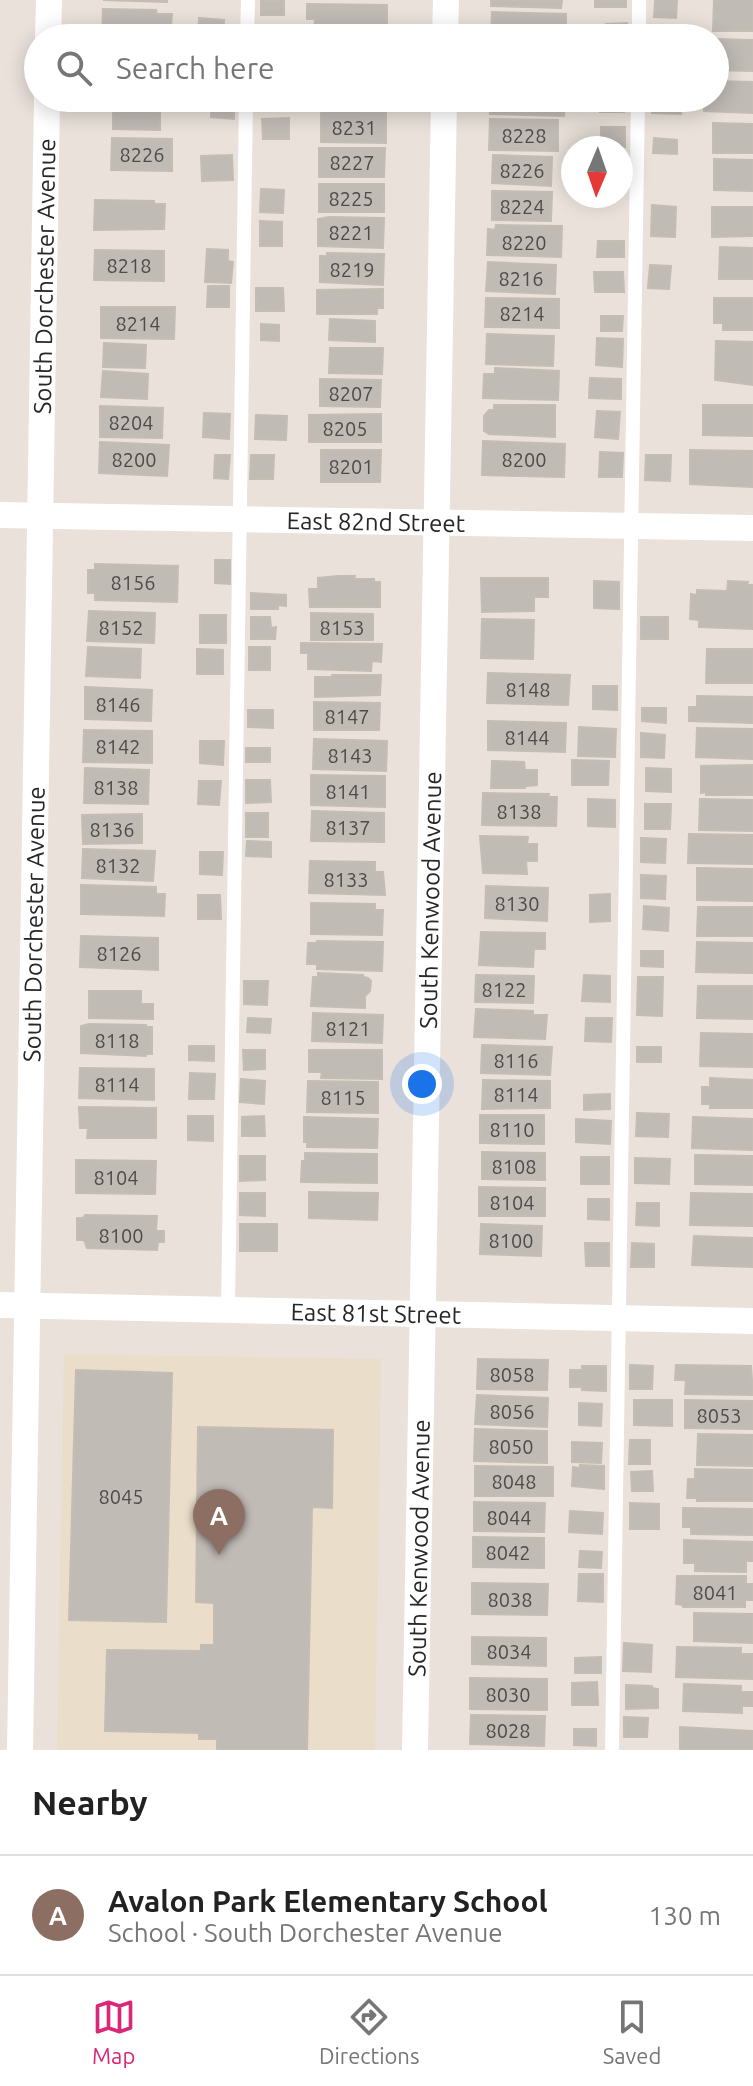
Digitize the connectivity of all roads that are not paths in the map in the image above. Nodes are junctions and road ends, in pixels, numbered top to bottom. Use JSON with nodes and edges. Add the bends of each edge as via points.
{"nodes":[{"id":1,"x":49,"y":0,"type":"edge"},
{"id":2,"x":248,"y":0,"type":"edge"},
{"id":3,"x":446,"y":0,"type":"edge"},
{"id":4,"x":639,"y":0,"type":"edge"},
{"id":5,"x":48,"y":24,"type":"edge"},
{"id":6,"x":247,"y":24,"type":"edge"},
{"id":7,"x":445,"y":24,"type":"edge"},
{"id":8,"x":639,"y":24,"type":"edge"},
{"id":9,"x":47,"y":112,"type":"edge"},
{"id":10,"x":246,"y":112,"type":"edge"},
{"id":11,"x":444,"y":112,"type":"edge"},
{"id":12,"x":638,"y":112,"type":"edge"},
{"id":13,"x":0,"y":515,"type":"edge"},
{"id":14,"x":40,"y":515,"type":"junction"},
{"id":15,"x":240,"y":519,"type":"junction"},
{"id":16,"x":436,"y":523,"type":"junction"},
{"id":17,"x":632,"y":526,"type":"junction"},
{"id":18,"x":753,"y":528,"type":"edge"},
{"id":19,"x":0,"y":1305,"type":"edge"},
{"id":20,"x":27,"y":1306,"type":"junction"},
{"id":21,"x":228,"y":1310,"type":"junction"},
{"id":22,"x":423,"y":1314,"type":"junction"},
{"id":23,"x":620,"y":1318,"type":"junction"},
{"id":24,"x":753,"y":1321,"type":"edge"},
{"id":25,"x":20,"y":1750,"type":"edge"},
{"id":26,"x":415,"y":1750,"type":"edge"},
{"id":27,"x":612,"y":1750,"type":"edge"}],
"edges":[{"from":1,"to":5,"type":"street"},
{"from":2,"to":6,"type":"lane"},
{"from":3,"to":7,"type":"street"},
{"from":4,"to":8,"type":"lane"},
{"from":9,"to":14,"type":"street","name":"South Dorchester Avenue"},
{"from":10,"to":15,"type":"lane"},
{"from":11,"to":16,"type":"street","name":"South Kenwood Avenue"},
{"from":12,"to":17,"type":"lane"},
{"from":13,"to":14,"type":"street","name":"East 82nd Street"},
{"from":14,"to":15,"type":"street","name":"East 82nd Street"},
{"from":14,"to":20,"type":"street","name":"South Dorchester Avenue"},
{"from":15,"to":16,"type":"street","name":"East 82nd Street"},
{"from":15,"to":21,"type":"lane"},
{"from":16,"to":17,"type":"street","name":"East 82nd Street"},
{"from":16,"to":22,"type":"street","name":"South Kenwood Avenue"},
{"from":17,"to":18,"type":"street","name":"East 82nd Street"},
{"from":17,"to":23,"type":"lane"},
{"from":19,"to":20,"type":"street","name":"East 81st Street"},
{"from":20,"to":21,"type":"street","name":"East 81st Street"},
{"from":20,"to":25,"type":"street","name":"South Dorchester Avenue"},
{"from":21,"to":22,"type":"street","name":"East 81st Street"},
{"from":22,"to":23,"type":"street","name":"East 81st Street"},
{"from":22,"to":26,"type":"street","name":"South Kenwood Avenue"},
{"from":23,"to":24,"type":"street","name":"East 81st Street"},
{"from":23,"to":27,"type":"lane"}]}
